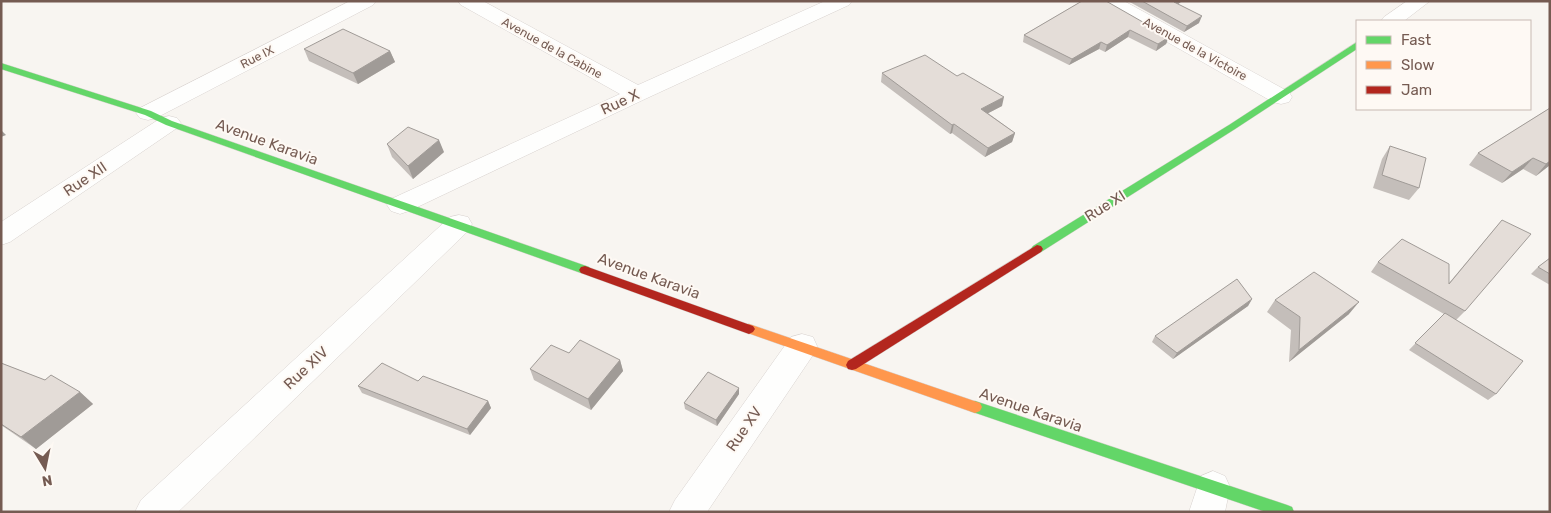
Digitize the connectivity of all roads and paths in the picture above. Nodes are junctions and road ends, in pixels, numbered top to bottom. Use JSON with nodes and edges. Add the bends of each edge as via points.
{"nodes":[{"id":1,"x":366,"y":1,"type":"edge"},
{"id":2,"x":468,"y":1,"type":"edge"},
{"id":3,"x":842,"y":1,"type":"edge"},
{"id":4,"x":1109,"y":1,"type":"edge"},
{"id":5,"x":1420,"y":1,"type":"edge"},
{"id":6,"x":1392,"y":20,"type":"edge"},
{"id":7,"x":1356,"y":46,"type":"edge"},
{"id":8,"x":1,"y":66,"type":"edge"},
{"id":9,"x":637,"y":94,"type":"junction"},
{"id":10,"x":1281,"y":97,"type":"junction"},
{"id":11,"x":159,"y":118,"type":"junction"},
{"id":12,"x":400,"y":205,"type":"junction"},
{"id":13,"x":459,"y":224,"type":"junction"},
{"id":14,"x":1,"y":235,"type":"edge"},
{"id":15,"x":802,"y":346,"type":"junction"},
{"id":16,"x":852,"y":365,"type":"junction"},
{"id":17,"x":1210,"y":499,"type":"edge"},
{"id":18,"x":153,"y":512,"type":"edge"},
{"id":19,"x":687,"y":512,"type":"edge"},
{"id":20,"x":1287,"y":512,"type":"edge"}],
"edges":[{"from":1,"to":11,"type":"street","name":"Rue IX"},
{"from":2,"to":9,"type":"street","name":"Avenue de la Cabine"},
{"from":3,"to":9,"type":"street","name":"Rue X"},
{"from":4,"to":10,"type":"street","name":"Avenue de la Victoire"},
{"from":5,"to":6,"type":"street"},
{"from":7,"to":10,"type":"street","name":"Rue XI"},
{"from":8,"to":11,"type":"street","name":"Avenue Karavia"},
{"from":9,"to":12,"type":"street","name":"Rue X"},
{"from":10,"to":16,"type":"street","name":"Rue XI"},
{"from":11,"to":12,"type":"street","name":"Avenue Karavia"},
{"from":11,"to":14,"type":"street","name":"Rue XII"},
{"from":12,"to":13,"type":"street","name":"Avenue Karavia"},
{"from":13,"to":15,"type":"street","name":"Avenue Karavia"},
{"from":13,"to":18,"type":"street","name":"Rue XIV"},
{"from":15,"to":16,"type":"street","name":"Avenue Karavia"},
{"from":15,"to":19,"type":"street","name":"Rue XV"},
{"from":16,"to":17,"type":"street","name":"Avenue Karavia"},
{"from":17,"to":20,"type":"street","name":"Avenue Karavia"}]}
